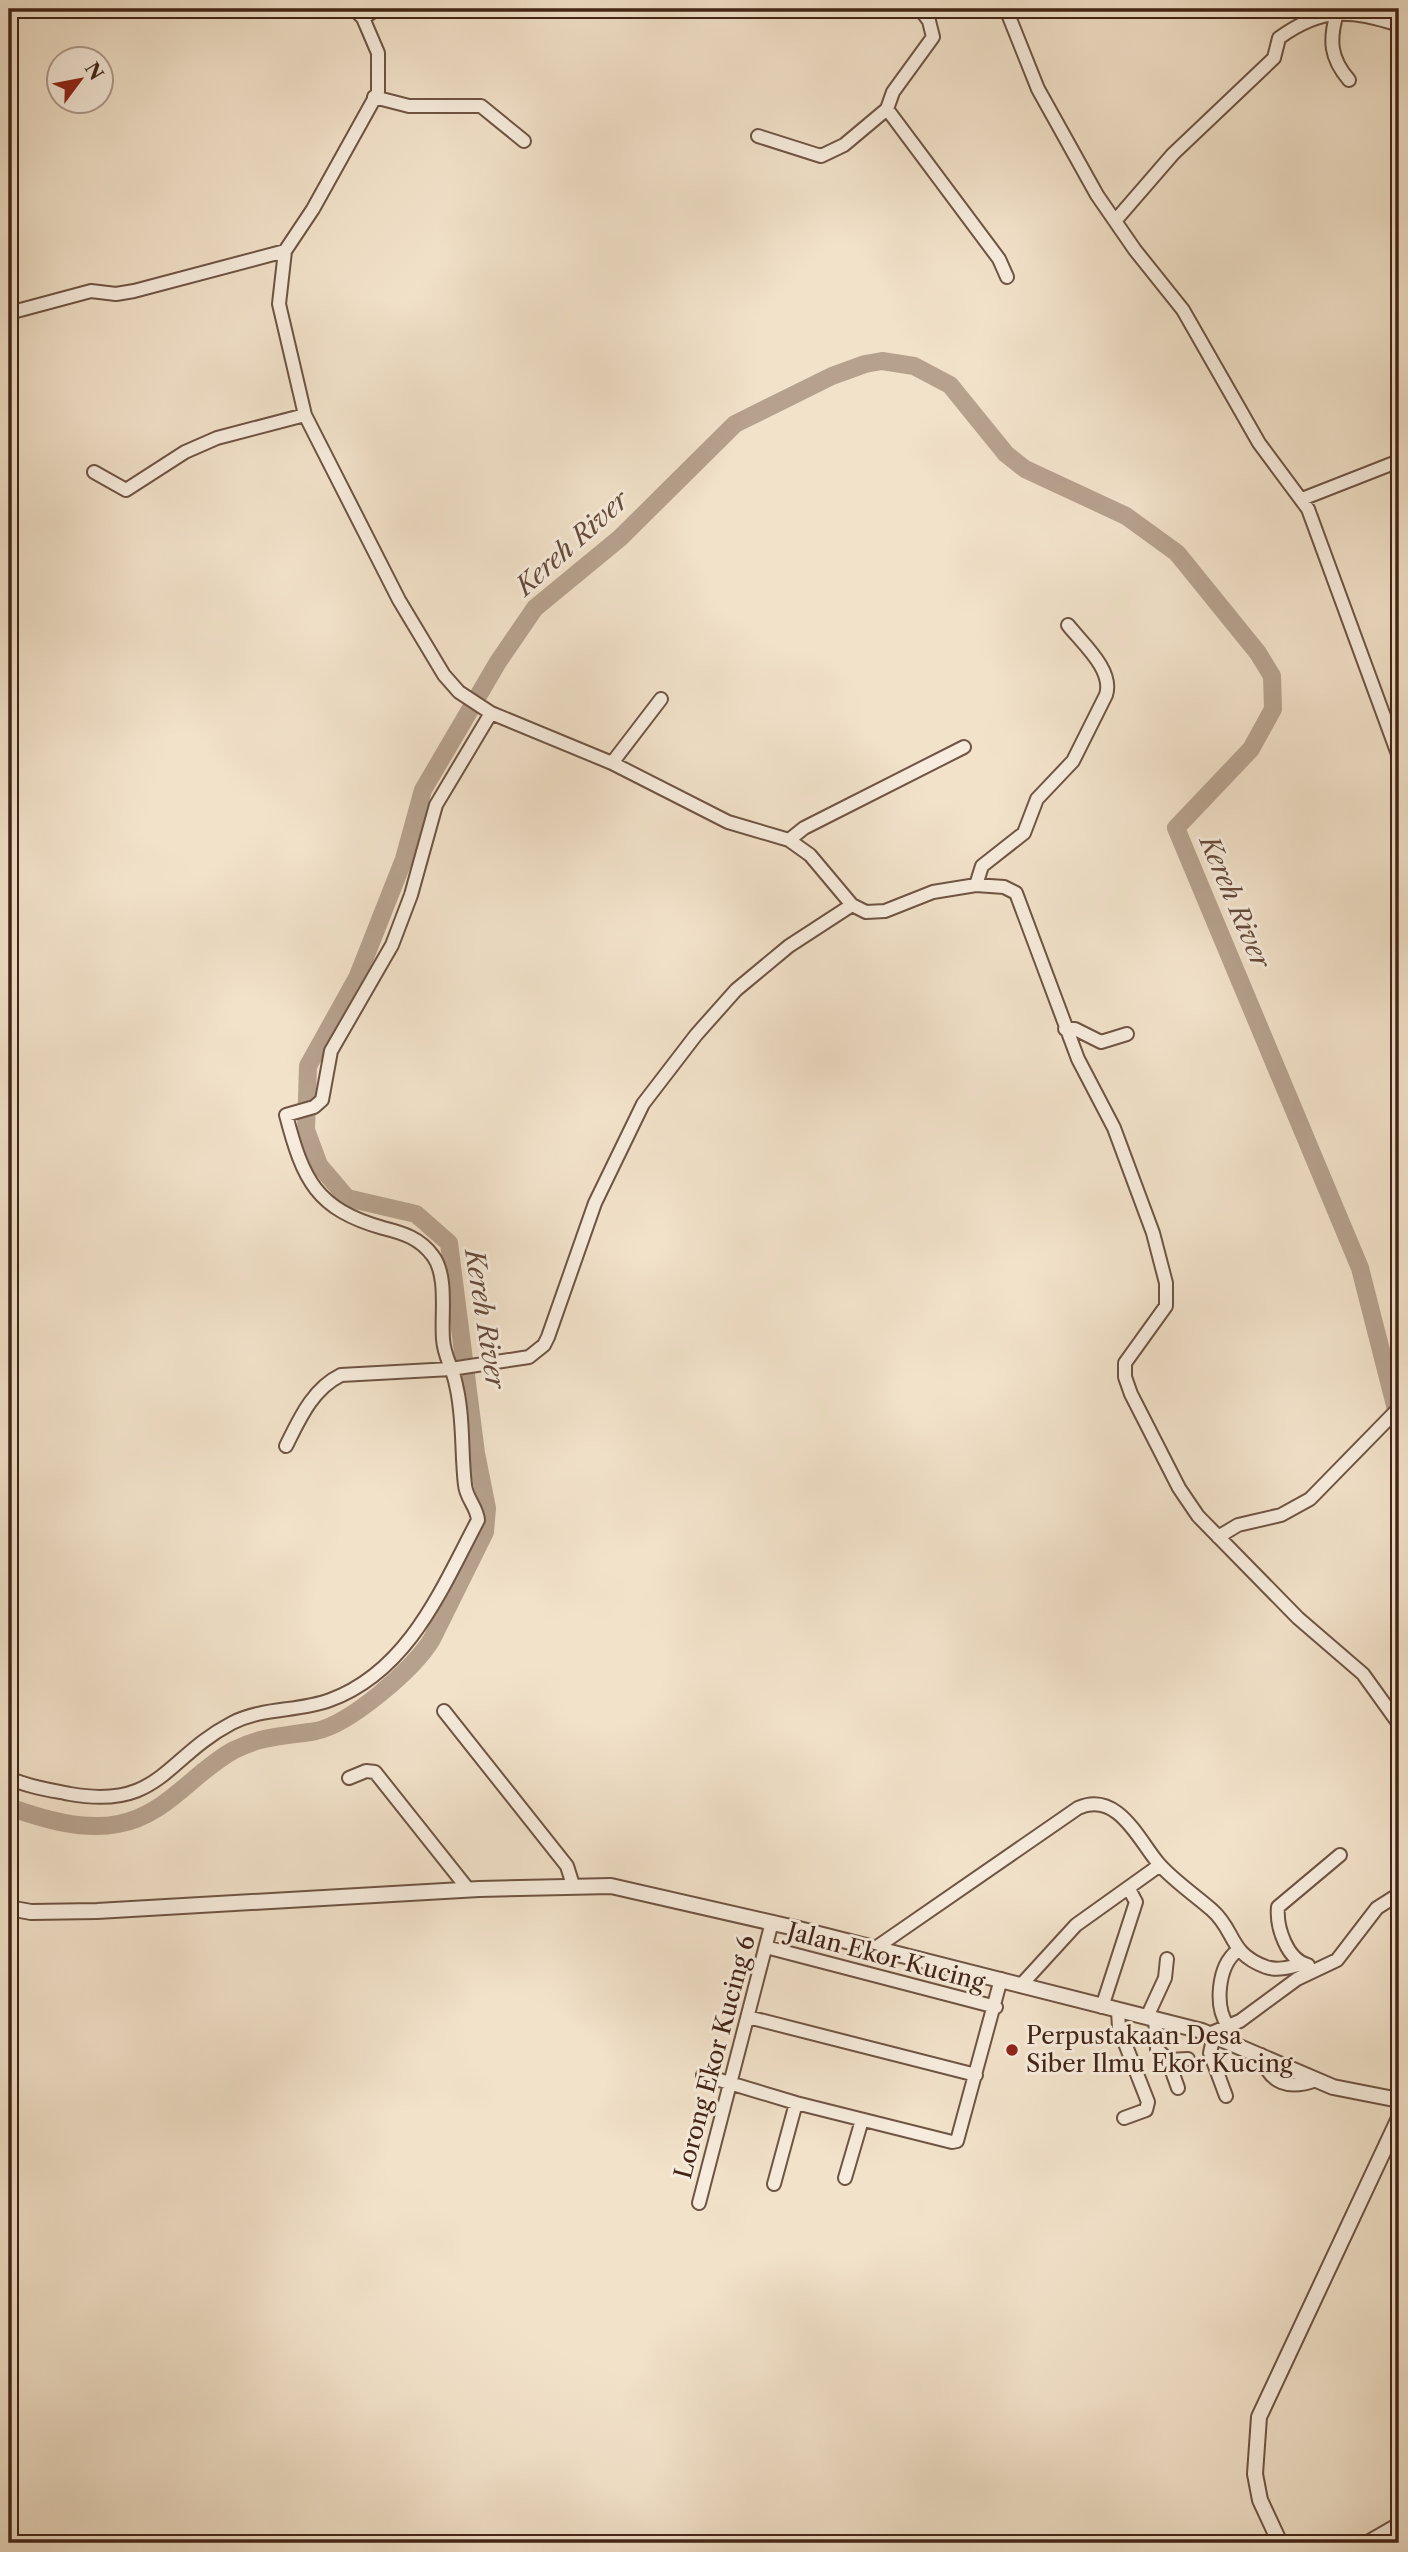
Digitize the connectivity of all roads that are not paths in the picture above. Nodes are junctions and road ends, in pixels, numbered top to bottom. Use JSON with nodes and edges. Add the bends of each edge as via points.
{"nodes":[{"id":1,"x":377,"y":9,"type":"edge"},
{"id":2,"x":920,"y":9,"type":"edge"},
{"id":3,"x":1006,"y":9,"type":"edge"},
{"id":4,"x":1337,"y":13,"type":"junction"},
{"id":5,"x":359,"y":14,"type":"edge"},
{"id":6,"x":1399,"y":25,"type":"edge"},
{"id":7,"x":1349,"y":80,"type":"dead end"},
{"id":8,"x":374,"y":97,"type":"junction"},
{"id":9,"x":887,"y":109,"type":"junction"},
{"id":10,"x":758,"y":136,"type":"dead end"},
{"id":11,"x":524,"y":141,"type":"dead end"},
{"id":12,"x":1115,"y":221,"type":"junction"},
{"id":13,"x":285,"y":251,"type":"junction"},
{"id":14,"x":1007,"y":277,"type":"dead end"},
{"id":15,"x":9,"y":313,"type":"edge"},
{"id":16,"x":305,"y":415,"type":"junction"},
{"id":17,"x":1399,"y":461,"type":"edge"},
{"id":18,"x":93,"y":472,"type":"dead end"},
{"id":19,"x":1302,"y":499,"type":"junction"},
{"id":20,"x":1068,"y":625,"type":"dead end"},
{"id":21,"x":662,"y":699,"type":"dead end"},
{"id":22,"x":486,"y":710,"type":"junction"},
{"id":23,"x":964,"y":747,"type":"dead end"},
{"id":24,"x":1399,"y":757,"type":"edge"},
{"id":25,"x":612,"y":763,"type":"junction"},
{"id":26,"x":789,"y":840,"type":"junction"},
{"id":27,"x":976,"y":885,"type":"junction"},
{"id":28,"x":852,"y":905,"type":"junction"},
{"id":29,"x":1065,"y":1030,"type":"junction"},
{"id":30,"x":1128,"y":1034,"type":"dead end"},
{"id":31,"x":461,"y":1368,"type":"junction"},
{"id":32,"x":1396,"y":1411,"type":"edge"},
{"id":33,"x":286,"y":1446,"type":"dead end"},
{"id":34,"x":1218,"y":1537,"type":"junction"},
{"id":35,"x":444,"y":1711,"type":"dead end"},
{"id":36,"x":1399,"y":1724,"type":"edge"},
{"id":37,"x":9,"y":1778,"type":"edge"},
{"id":38,"x":349,"y":1778,"type":"dead end"},
{"id":39,"x":1340,"y":1855,"type":"dead end"},
{"id":40,"x":1160,"y":1865,"type":"junction"},
{"id":41,"x":573,"y":1885,"type":"junction"},
{"id":42,"x":468,"y":1889,"type":"junction"},
{"id":43,"x":1129,"y":1889,"type":"junction"},
{"id":44,"x":1399,"y":1894,"type":"edge"},
{"id":45,"x":9,"y":1908,"type":"edge"},
{"id":46,"x":772,"y":1922,"type":"junction"},
{"id":47,"x":766,"y":1947,"type":"junction"},
{"id":48,"x":874,"y":1949,"type":"junction"},
{"id":49,"x":1237,"y":1951,"type":"junction"},
{"id":50,"x":1167,"y":1959,"type":"dead end"},
{"id":51,"x":1303,"y":1965,"type":"junction"},
{"id":52,"x":1322,"y":1966,"type":"junction"},
{"id":53,"x":1001,"y":1979,"type":"junction"},
{"id":54,"x":1022,"y":1984,"type":"junction"},
{"id":55,"x":996,"y":2007,"type":"junction"},
{"id":56,"x":1102,"y":2007,"type":"junction"},
{"id":57,"x":1118,"y":2011,"type":"junction"},
{"id":58,"x":748,"y":2017,"type":"junction"},
{"id":59,"x":1151,"y":2018,"type":"junction"},
{"id":60,"x":1228,"y":2026,"type":"junction"},
{"id":61,"x":1211,"y":2034,"type":"junction"},
{"id":62,"x":1188,"y":2059,"type":"dead end"},
{"id":63,"x":1168,"y":2060,"type":"junction"},
{"id":64,"x":976,"y":2075,"type":"junction"},
{"id":65,"x":703,"y":2076,"type":"dead end"},
{"id":66,"x":729,"y":2084,"type":"junction"},
{"id":67,"x":1178,"y":2088,"type":"dead end"},
{"id":68,"x":1226,"y":2096,"type":"dead end"},
{"id":69,"x":1399,"y":2100,"type":"edge"},
{"id":70,"x":796,"y":2103,"type":"junction"},
{"id":71,"x":1125,"y":2118,"type":"dead end"},
{"id":72,"x":1399,"y":2118,"type":"edge"},
{"id":73,"x":862,"y":2120,"type":"junction"},
{"id":74,"x":845,"y":2178,"type":"dead end"},
{"id":75,"x":774,"y":2184,"type":"dead end"},
{"id":76,"x":699,"y":2203,"type":"dead end"},
{"id":77,"x":1399,"y":2524,"type":"edge"},
{"id":78,"x":1280,"y":2543,"type":"edge"},
{"id":79,"x":1366,"y":2543,"type":"edge"}],
"edges":[{"from":1,"to":5,"type":"street"},
{"from":2,"to":9,"type":"street","via":[[933,37],[893,92]]},
{"from":3,"to":12,"type":"street","via":[[1038,89]]},
{"from":4,"to":6,"type":"street","via":[[1362,14]]},
{"from":4,"to":7,"type":"street","via":[[1332,51]]},
{"from":4,"to":12,"type":"street","via":[[1302,24],[1279,38],[1274,58],[1173,154]]},
{"from":5,"to":8,"type":"street","via":[[378,53],[379,87]]},
{"from":8,"to":11,"type":"street","via":[[409,106],[481,106]]},
{"from":8,"to":13,"type":"street"},
{"from":9,"to":10,"type":"street","via":[[844,145],[821,156]]},
{"from":9,"to":14,"type":"street","via":[[999,259]]},
{"from":12,"to":19,"type":"street","via":[[1184,310],[1259,443]]},
{"from":13,"to":15,"type":"street","via":[[134,291],[92,291]]},
{"from":13,"to":16,"type":"street","via":[[279,304]]},
{"from":16,"to":18,"type":"street","via":[[227,434],[185,453],[126,490]]},
{"from":16,"to":22,"type":"street","via":[[412,624],[444,675]]},
{"from":17,"to":19,"type":"street"},
{"from":19,"to":24,"type":"street"},
{"from":20,"to":27,"type":"street","via":[[1104,674],[1106,695],[1073,761],[1037,799],[1024,833],[982,866]]},
{"from":21,"to":25,"type":"street"},
{"from":22,"to":25,"type":"street"},
{"from":22,"to":31,"type":"street","via":[[436,805],[392,945],[331,1051],[324,1097],[314,1107],[286,1115],[305,1174],[320,1195],[350,1217],[410,1235],[434,1256],[441,1282],[444,1350]]},
{"from":23,"to":26,"type":"street","via":[[804,828]]},
{"from":25,"to":26,"type":"street","via":[[728,822]]},
{"from":26,"to":28,"type":"street","via":[[810,855]]},
{"from":27,"to":28,"type":"street","via":[[933,892],[884,911],[866,912]]},
{"from":27,"to":29,"type":"street","via":[[1004,887],[1016,893]]},
{"from":28,"to":31,"type":"street","via":[[789,946],[736,990],[643,1104],[595,1203],[544,1345],[529,1357]]},
{"from":29,"to":30,"type":"street","via":[[1075,1029],[1101,1042]]},
{"from":29,"to":34,"type":"street","via":[[1114,1128],[1153,1233],[1166,1283],[1166,1306],[1128,1357],[1126,1381],[1179,1488]]},
{"from":31,"to":33,"type":"street","via":[[337,1377],[306,1408]]},
{"from":31,"to":37,"type":"street","via":[[465,1487],[478,1520],[433,1606],[394,1656],[331,1699],[231,1724],[149,1786],[125,1796],[99,1799]]},
{"from":32,"to":34,"type":"street","via":[[1310,1499],[1282,1515],[1238,1525]]},
{"from":34,"to":36,"type":"street","via":[[1298,1618],[1363,1674]]},
{"from":35,"to":41,"type":"street","via":[[566,1866]]},
{"from":38,"to":42,"type":"street","via":[[375,1772]]},
{"from":39,"to":51,"type":"street","via":[[1278,1907],[1287,1945]]},
{"from":40,"to":43,"type":"street"},
{"from":40,"to":48,"type":"street","via":[[1126,1818],[1100,1806],[1084,1805]]},
{"from":40,"to":49,"type":"street","via":[[1214,1912]]},
{"from":41,"to":42,"type":"street"},
{"from":41,"to":46,"type":"street","via":[[624,1888]]},
{"from":42,"to":45,"type":"street","via":[[97,1911]]},
{"from":43,"to":54,"type":"street","via":[[1065,1935]]},
{"from":43,"to":56,"type":"street","via":[[1136,1902]]},
{"from":44,"to":52,"type":"street","via":[[1377,1908],[1337,1960]]},
{"from":46,"to":47,"type":"street","name":"Lorong Ekor Kucing 6"},
{"from":46,"to":48,"type":"street"},
{"from":47,"to":55,"type":"street","name":"Jalan Ekor Kucing"},
{"from":47,"to":58,"type":"street","name":"Lorong Ekor Kucing 6"},
{"from":48,"to":53,"type":"street"},
{"from":49,"to":51,"type":"street","via":[[1270,1968]]},
{"from":49,"to":60,"type":"street","via":[[1220,1987]]},
{"from":50,"to":59,"type":"street"},
{"from":51,"to":52,"type":"street"},
{"from":52,"to":60,"type":"street"},
{"from":53,"to":54,"type":"street"},
{"from":53,"to":55,"type":"street"},
{"from":54,"to":56,"type":"street"},
{"from":55,"to":64,"type":"street"},
{"from":56,"to":57,"type":"street"},
{"from":57,"to":59,"type":"street"},
{"from":57,"to":71,"type":"street","via":[[1119,2028],[1148,2102],[1146,2110]]},
{"from":58,"to":64,"type":"street"},
{"from":58,"to":66,"type":"street","name":"Lorong Ekor Kucing 6"},
{"from":59,"to":61,"type":"street"},
{"from":59,"to":63,"type":"street","via":[[1157,2049]]},
{"from":60,"to":61,"type":"street"},
{"from":61,"to":68,"type":"street","via":[[1210,2053]]},
{"from":61,"to":69,"type":"street","via":[[1346,2091]]},
{"from":62,"to":63,"type":"street"},
{"from":63,"to":67,"type":"street"},
{"from":64,"to":73,"type":"street","via":[[957,2141],[952,2143]]},
{"from":65,"to":66,"type":"street"},
{"from":66,"to":70,"type":"street"},
{"from":66,"to":76,"type":"street","name":"Lorong Ekor Kucing 6"},
{"from":70,"to":73,"type":"street"},
{"from":70,"to":75,"type":"street"},
{"from":72,"to":78,"type":"street","via":[[1259,2417],[1255,2474],[1260,2500]]},
{"from":73,"to":74,"type":"street"},
{"from":77,"to":79,"type":"street"}]}
